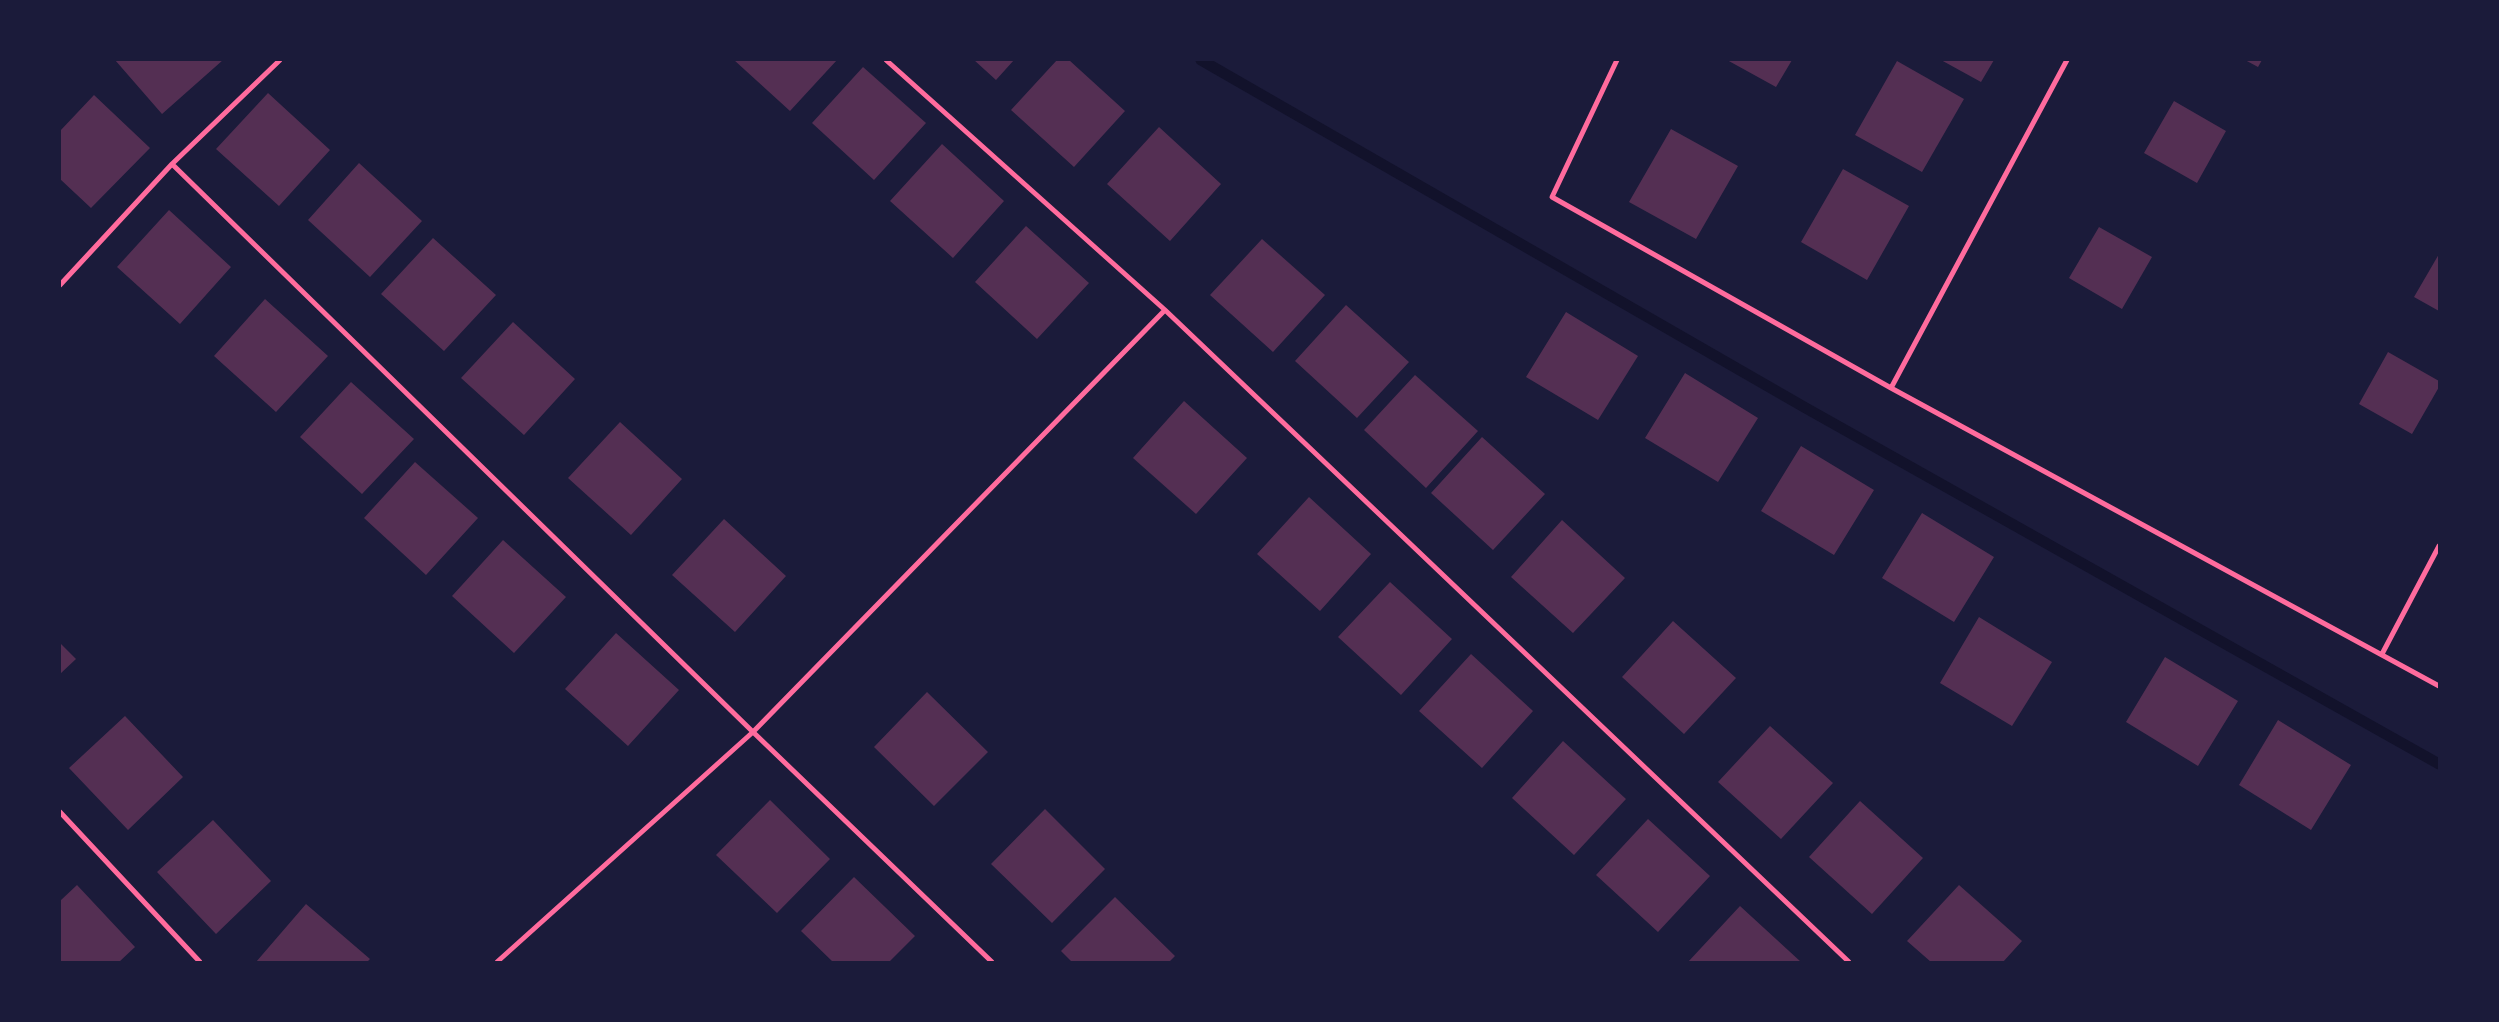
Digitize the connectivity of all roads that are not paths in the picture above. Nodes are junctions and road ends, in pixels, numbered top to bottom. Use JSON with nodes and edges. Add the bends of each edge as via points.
{"nodes":[{"id":1,"x":280,"y":60,"type":"edge"},
{"id":2,"x":886,"y":60,"type":"edge"},
{"id":3,"x":1617,"y":60,"type":"edge"},
{"id":4,"x":2067,"y":60,"type":"edge"},
{"id":5,"x":172,"y":164,"type":"junction"},
{"id":6,"x":60,"y":286,"type":"edge"},
{"id":7,"x":1165,"y":310,"type":"junction"},
{"id":8,"x":1892,"y":388,"type":"junction"},
{"id":9,"x":2439,"y":546,"type":"edge"},
{"id":10,"x":2382,"y":654,"type":"junction"},
{"id":11,"x":2439,"y":686,"type":"edge"},
{"id":12,"x":753,"y":732,"type":"junction"},
{"id":13,"x":60,"y":812,"type":"edge"},
{"id":14,"x":200,"y":962,"type":"edge"},
{"id":15,"x":498,"y":962,"type":"edge"},
{"id":16,"x":992,"y":962,"type":"edge"},
{"id":17,"x":1849,"y":962,"type":"edge"}],
"edges":[{"from":1,"to":5,"type":"street"},
{"from":2,"to":7,"type":"street"},
{"from":3,"to":8,"type":"street","via":[[1552,197]]},
{"from":4,"to":8,"type":"street"},
{"from":5,"to":6,"type":"street"},
{"from":5,"to":12,"type":"street"},
{"from":7,"to":12,"type":"street"},
{"from":7,"to":17,"type":"street"},
{"from":8,"to":10,"type":"street"},
{"from":9,"to":10,"type":"street"},
{"from":10,"to":11,"type":"street"},
{"from":12,"to":15,"type":"street"},
{"from":12,"to":16,"type":"street"},
{"from":13,"to":14,"type":"street"}]}
